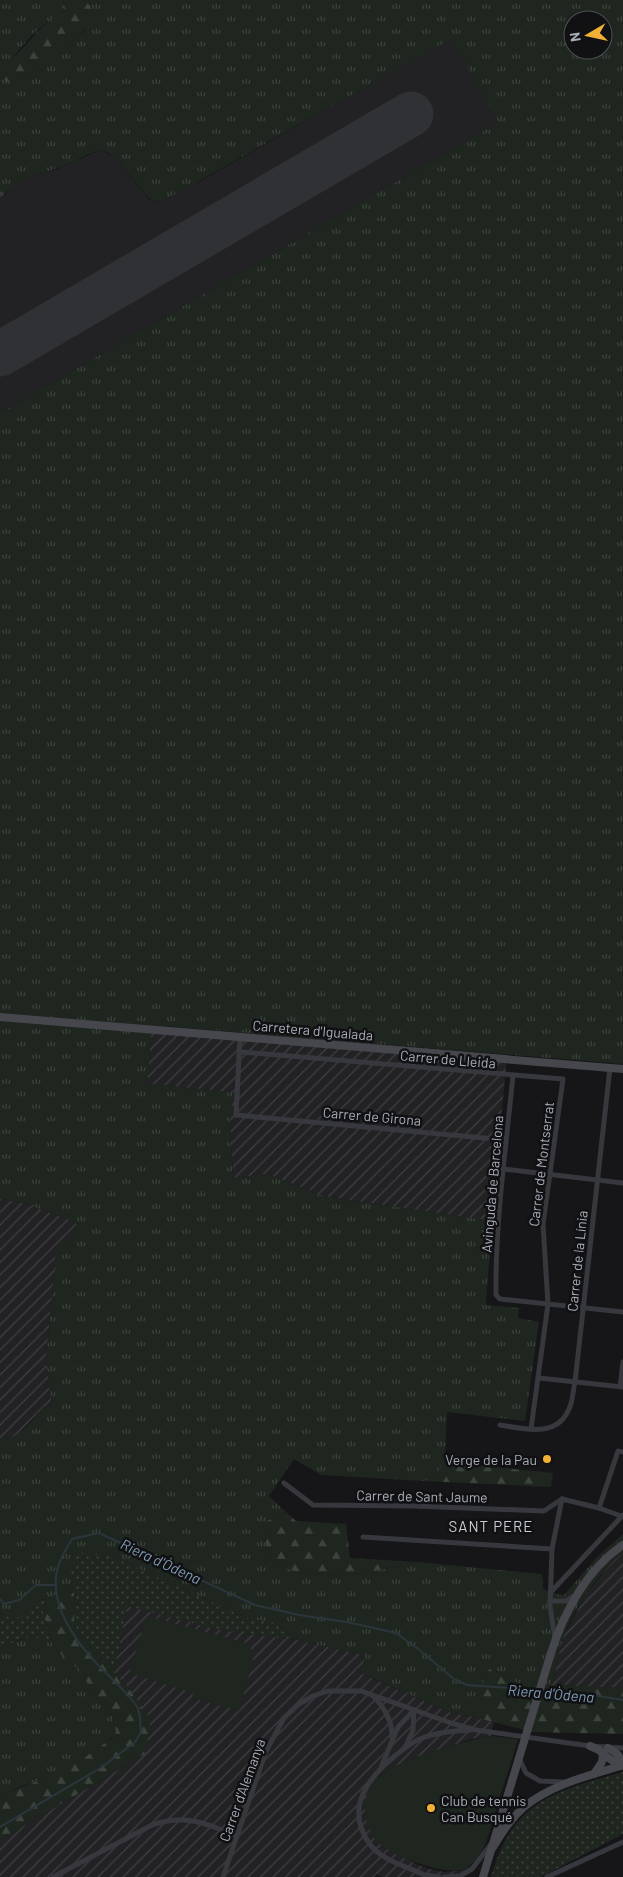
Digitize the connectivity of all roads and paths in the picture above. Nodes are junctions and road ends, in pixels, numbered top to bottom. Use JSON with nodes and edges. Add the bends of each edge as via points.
{"nodes":[{"id":1,"x":0,"y":1017,"type":"edge"},
{"id":2,"x":240,"y":1037,"type":"junction"},
{"id":3,"x":241,"y":1052,"type":"junction"},
{"id":4,"x":610,"y":1068,"type":"junction"},
{"id":5,"x":623,"y":1069,"type":"edge"},
{"id":6,"x":513,"y":1075,"type":"junction"},
{"id":7,"x":563,"y":1079,"type":"joint"},
{"id":8,"x":506,"y":1140,"type":"junction"},
{"id":9,"x":503,"y":1169,"type":"junction"},
{"id":10,"x":550,"y":1174,"type":"junction"},
{"id":11,"x":597,"y":1180,"type":"junction"},
{"id":12,"x":623,"y":1183,"type":"edge"},
{"id":13,"x":548,"y":1304,"type":"junction"},
{"id":14,"x":583,"y":1308,"type":"junction"},
{"id":15,"x":623,"y":1312,"type":"edge"},
{"id":16,"x":623,"y":1362,"type":"edge"},
{"id":17,"x":540,"y":1378,"type":"junction"},
{"id":18,"x":575,"y":1382,"type":"junction"},
{"id":19,"x":622,"y":1387,"type":"edge"},
{"id":20,"x":500,"y":1426,"type":"dead end"},
{"id":21,"x":531,"y":1429,"type":"junction"},
{"id":22,"x":620,"y":1452,"type":"edge"},
{"id":23,"x":284,"y":1483,"type":"dead end"},
{"id":24,"x":562,"y":1499,"type":"junction"},
{"id":25,"x":599,"y":1508,"type":"junction"},
{"id":26,"x":622,"y":1516,"type":"edge"},
{"id":27,"x":363,"y":1537,"type":"dead end"},
{"id":28,"x":623,"y":1544,"type":"edge"},
{"id":29,"x":552,"y":1549,"type":"junction"},
{"id":30,"x":550,"y":1594,"type":"junction"},
{"id":31,"x":577,"y":1594,"type":"junction"},
{"id":32,"x":550,"y":1601,"type":"junction"},
{"id":33,"x":555,"y":1640,"type":"junction"},
{"id":34,"x":371,"y":1694,"type":"junction"},
{"id":35,"x":414,"y":1710,"type":"junction"},
{"id":36,"x":476,"y":1730,"type":"junction"},
{"id":37,"x":392,"y":1741,"type":"junction"},
{"id":38,"x":590,"y":1746,"type":"joint"},
{"id":39,"x":406,"y":1747,"type":"junction"},
{"id":40,"x":623,"y":1748,"type":"edge"},
{"id":41,"x":606,"y":1751,"type":"junction"},
{"id":42,"x":519,"y":1758,"type":"junction"},
{"id":43,"x":382,"y":1766,"type":"junction"},
{"id":44,"x":621,"y":1766,"type":"edge"},
{"id":45,"x":593,"y":1774,"type":"junction"},
{"id":46,"x":567,"y":1782,"type":"junction"},
{"id":47,"x":236,"y":1836,"type":"junction"},
{"id":48,"x":496,"y":1836,"type":"junction"},
{"id":49,"x":623,"y":1842,"type":"edge"},
{"id":50,"x":493,"y":1847,"type":"junction"},
{"id":51,"x":426,"y":1876,"type":"edge"},
{"id":52,"x":53,"y":1877,"type":"edge"},
{"id":53,"x":224,"y":1877,"type":"edge"},
{"id":54,"x":439,"y":1877,"type":"edge"},
{"id":55,"x":444,"y":1877,"type":"edge"},
{"id":56,"x":483,"y":1877,"type":"edge"},
{"id":57,"x":547,"y":1877,"type":"edge"}],
"edges":[{"from":1,"to":2,"type":"street","name":"Carretera d'Igualada"},
{"from":2,"to":3,"type":"street"},
{"from":2,"to":4,"type":"street","name":"Carretera d'Igualada"},
{"from":3,"to":6,"type":"street","name":"Carrer de Lleida"},
{"from":3,"to":8,"type":"street","name":"Carrer de Girona","via":[[236,1115]]},
{"from":4,"to":5,"type":"street","name":"Carretera d'Igualada"},
{"from":4,"to":11,"type":"street","name":"Carrer de la Línia"},
{"from":6,"to":7,"type":"street","name":"Carrer de Lleida"},
{"from":6,"to":8,"type":"street","name":"Avinguda de Barcelona"},
{"from":7,"to":10,"type":"street","name":"Carrer de Montserrat"},
{"from":8,"to":9,"type":"street","name":"Avinguda de Barcelona"},
{"from":9,"to":10,"type":"street"},
{"from":9,"to":13,"type":"street","name":"Avinguda de Barcelona","via":[[496,1295],[500,1299]]},
{"from":10,"to":11,"type":"street"},
{"from":10,"to":13,"type":"street","name":"Carrer de Montserrat","via":[[543,1224]]},
{"from":11,"to":12,"type":"street"},
{"from":11,"to":14,"type":"street","name":"Carrer de la Línia"},
{"from":13,"to":14,"type":"street"},
{"from":13,"to":17,"type":"street","name":"Carrer de Montserrat"},
{"from":14,"to":15,"type":"street"},
{"from":14,"to":18,"type":"street","name":"Carrer de la Línia"},
{"from":16,"to":19,"type":"street"},
{"from":17,"to":18,"type":"street"},
{"from":17,"to":21,"type":"street","name":"Carrer de Montserrat"},
{"from":18,"to":19,"type":"street"},
{"from":18,"to":21,"type":"street","name":"Carrer de la Línia","via":[[570,1408],[563,1419],[554,1427]]},
{"from":20,"to":21,"type":"street","name":"Carrer de la Línia"},
{"from":22,"to":25,"type":"street"},
{"from":23,"to":24,"type":"street","name":"Carrer de Sant Jaume","via":[[313,1505],[544,1511]]},
{"from":24,"to":25,"type":"street"},
{"from":24,"to":29,"type":"street"},
{"from":25,"to":26,"type":"street"},
{"from":26,"to":30,"type":"street"},
{"from":27,"to":29,"type":"street"},
{"from":28,"to":31,"type":"street","via":[[610,1553]]},
{"from":29,"to":30,"type":"street"},
{"from":30,"to":32,"type":"street"},
{"from":31,"to":32,"type":"street","via":[[566,1601]]},
{"from":31,"to":33,"type":"street"},
{"from":32,"to":33,"type":"street"},
{"from":33,"to":42,"type":"street","bridge":true},
{"from":34,"to":35,"type":"street","name":"Carrer d'Alemanya"},
{"from":34,"to":37,"type":"street","via":[[383,1708],[392,1731]]},
{"from":34,"to":47,"type":"street","name":"Carrer d'Alemanya","via":[[328,1691],[299,1704],[284,1718],[266,1751]]},
{"from":35,"to":36,"type":"street","name":"Carrer d'Alemanya"},
{"from":35,"to":37,"type":"street","name":"Carrer d'Alemanya","via":[[398,1727]]},
{"from":35,"to":39,"type":"street","via":[[413,1730]]},
{"from":36,"to":38,"type":"street","name":"Carrer d'Alemanya"},
{"from":36,"to":39,"type":"street","name":"Carrer d'Alemanya","via":[[436,1734]]},
{"from":37,"to":43,"type":"street","name":"Carrer d'Alemanya"},
{"from":38,"to":41,"type":"street"},
{"from":39,"to":43,"type":"street","name":"Carrer d'Alemanya"},
{"from":40,"to":41,"type":"street"},
{"from":41,"to":44,"type":"street"},
{"from":41,"to":45,"type":"street"},
{"from":42,"to":46,"type":"street","via":[[526,1773],[540,1781]]},
{"from":42,"to":48,"type":"street"},
{"from":43,"to":51,"type":"street","name":"Carrer d'Alemanya","via":[[359,1801],[361,1826],[378,1852]]},
{"from":44,"to":45,"type":"street"},
{"from":45,"to":46,"type":"street"},
{"from":46,"to":50,"type":"street","via":[[545,1792],[523,1808]]},
{"from":47,"to":52,"type":"street","via":[[209,1825],[167,1820]]},
{"from":47,"to":53,"type":"street","name":"Carrer d'Alemanya"},
{"from":48,"to":50,"type":"street"},
{"from":48,"to":55,"type":"street","via":[[472,1869],[460,1876]]},
{"from":49,"to":57,"type":"street"},
{"from":50,"to":56,"type":"street"},
{"from":51,"to":54,"type":"street","name":"Carrer d'Alemanya"}]}
